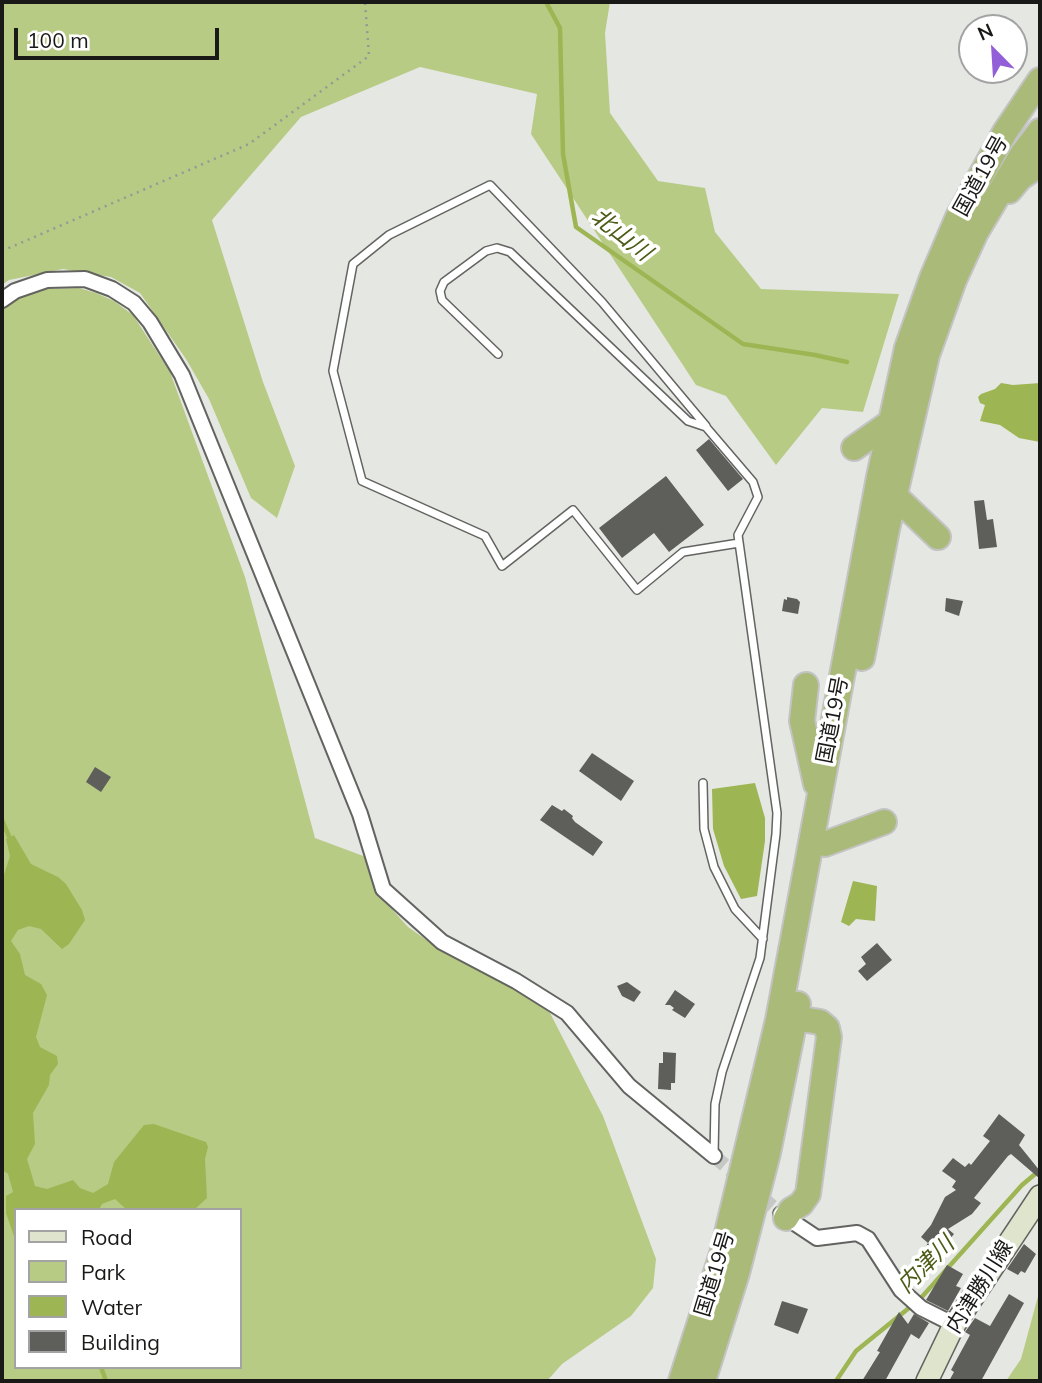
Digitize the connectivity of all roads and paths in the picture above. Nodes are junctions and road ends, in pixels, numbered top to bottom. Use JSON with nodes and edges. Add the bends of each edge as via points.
{"nodes":[{"id":1,"x":365,"y":2,"type":"edge"},
{"id":2,"x":1040,"y":80,"type":"edge"},
{"id":3,"x":1040,"y":131,"type":"edge"},
{"id":4,"x":1040,"y":164,"type":"edge"},
{"id":5,"x":976,"y":232,"type":"junction"},
{"id":6,"x":2,"y":251,"type":"edge"},
{"id":7,"x":2,"y":300,"type":"edge"},
{"id":8,"x":498,"y":354,"type":"dead end"},
{"id":9,"x":891,"y":422,"type":"junction"},
{"id":10,"x":706,"y":427,"type":"junction"},
{"id":11,"x":854,"y":448,"type":"dead end"},
{"id":12,"x":895,"y":496,"type":"junction"},
{"id":13,"x":938,"y":537,"type":"dead end"},
{"id":14,"x":739,"y":543,"type":"junction"},
{"id":15,"x":806,"y":685,"type":"dead end"},
{"id":16,"x":703,"y":783,"type":"dead end"},
{"id":17,"x":819,"y":795,"type":"junction"},
{"id":18,"x":884,"y":822,"type":"dead end"},
{"id":19,"x":825,"y":844,"type":"junction"},
{"id":20,"x":763,"y":939,"type":"junction"},
{"id":21,"x":795,"y":1018,"type":"junction"},
{"id":22,"x":714,"y":1156,"type":"joint"},
{"id":23,"x":1040,"y":1196,"type":"edge"},
{"id":24,"x":783,"y":1216,"type":"joint"},
{"id":25,"x":953,"y":1327,"type":"junction"},
{"id":26,"x":681,"y":1381,"type":"edge"},
{"id":27,"x":703,"y":1381,"type":"edge"},
{"id":28,"x":927,"y":1381,"type":"edge"}],
"edges":[{"from":1,"to":6,"type":"path","via":[[369,56],[250,144]]},
{"from":2,"to":9,"type":"highway","name":"国道19号","via":[[958,217],[907,348]]},
{"from":3,"to":5,"type":"highway","name":"国道19号"},
{"from":4,"to":5,"type":"highway","via":[[1020,178]]},
{"from":5,"to":12,"type":"highway","name":"国道19号","via":[[928,355]]},
{"from":7,"to":22,"type":"street","via":[[47,280],[85,279],[134,303],[150,322],[182,375],[360,814],[383,889],[442,942],[568,1013],[629,1086]]},
{"from":8,"to":10,"type":"lane","via":[[442,300],[440,291],[444,282],[497,248],[510,252],[688,421]]},
{"from":9,"to":11,"type":"highway"},
{"from":9,"to":17,"type":"highway","name":"国道19号"},
{"from":10,"to":14,"type":"lane","via":[[753,482],[758,497],[738,535]]},
{"from":10,"to":14,"type":"lane","via":[[602,302],[490,185],[389,235],[353,264],[332,372],[362,481],[485,536],[502,566],[573,510],[637,590],[683,552]]},
{"from":12,"to":13,"type":"highway"},
{"from":12,"to":19,"type":"highway","name":"国道19号"},
{"from":14,"to":20,"type":"lane","via":[[777,813]]},
{"from":15,"to":17,"type":"highway","via":[[802,721]]},
{"from":16,"to":20,"type":"lane","via":[[704,829],[714,867],[735,909]]},
{"from":17,"to":26,"type":"highway","name":"国道19号","via":[[750,1146],[722,1254]]},
{"from":18,"to":19,"type":"highway"},
{"from":19,"to":21,"type":"highway","name":"国道19号"},
{"from":20,"to":22,"type":"lane","via":[[722,1072],[715,1104]]},
{"from":21,"to":24,"type":"highway","via":[[820,1022],[829,1037],[808,1194]]},
{"from":21,"to":27,"type":"highway","name":"国道19号","via":[[768,1153]]},
{"from":23,"to":25,"type":"main road","name":"内津勝川線"},
{"from":24,"to":25,"type":"street","via":[[817,1238],[858,1233],[868,1239],[901,1290]]},
{"from":25,"to":28,"type":"main road","name":"内津勝川線"}]}
